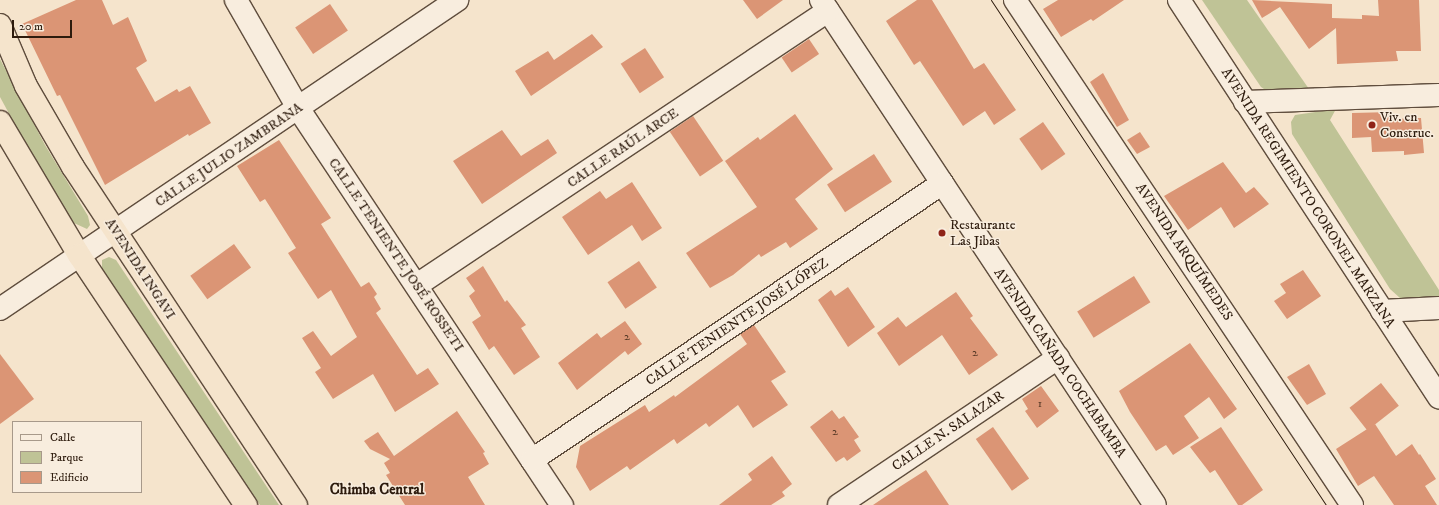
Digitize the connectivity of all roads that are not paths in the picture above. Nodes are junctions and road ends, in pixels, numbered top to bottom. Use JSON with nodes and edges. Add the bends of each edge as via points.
{"nodes":[{"id":1,"x":236,"y":0,"type":"edge"},
{"id":2,"x":457,"y":0,"type":"edge"},
{"id":3,"x":1015,"y":0,"type":"edge"},
{"id":4,"x":1178,"y":0,"type":"edge"},
{"id":5,"x":824,"y":6,"type":"edge"},
{"id":6,"x":0,"y":25,"type":"edge"},
{"id":7,"x":1439,"y":95,"type":"edge"},
{"id":8,"x":1245,"y":102,"type":"junction"},
{"id":9,"x":298,"y":108,"type":"junction"},
{"id":10,"x":0,"y":122,"type":"edge"},
{"id":11,"x":942,"y":183,"type":"junction"},
{"id":12,"x":115,"y":232,"type":"junction"},
{"id":13,"x":79,"y":255,"type":"junction"},
{"id":14,"x":417,"y":285,"type":"junction"},
{"id":15,"x":1439,"y":308,"type":"edge"},
{"id":16,"x":0,"y":309,"type":"edge"},
{"id":17,"x":1382,"y":311,"type":"junction"},
{"id":18,"x":1058,"y":358,"type":"junction"},
{"id":19,"x":1439,"y":396,"type":"edge"},
{"id":20,"x":532,"y":460,"type":"junction"},
{"id":21,"x":246,"y":505,"type":"edge"},
{"id":22,"x":296,"y":505,"type":"edge"},
{"id":23,"x":562,"y":505,"type":"edge"},
{"id":24,"x":839,"y":505,"type":"edge"},
{"id":25,"x":1155,"y":505,"type":"edge"},
{"id":26,"x":1352,"y":505,"type":"edge"}],
"edges":[{"from":1,"to":9,"type":"street","name":"CALLE TENIENTE JOSÉ ROSSETI"},
{"from":2,"to":9,"type":"street","name":"CALLE JULIO ZAMBRANA"},
{"from":3,"to":26,"type":"street","name":"AVENIDA ARQUÍMEDES"},
{"from":4,"to":8,"type":"street","name":"AVENIDA REGIMIENTO CORONEL MARZANA"},
{"from":5,"to":11,"type":"street","name":"AVENIDA CAÑADA COCHABAMBA"},
{"from":5,"to":14,"type":"street","name":"CALLE RAÚL ARCE"},
{"from":6,"to":12,"type":"highway","name":"AVENIDA INGAVI","via":[[26,86],[73,167]]},
{"from":7,"to":8,"type":"street"},
{"from":8,"to":17,"type":"street","name":"AVENIDA REGIMIENTO CORONEL MARZANA"},
{"from":9,"to":12,"type":"street","name":"CALLE JULIO ZAMBRANA"},
{"from":9,"to":14,"type":"street","name":"CALLE TENIENTE JOSÉ ROSSETI"},
{"from":10,"to":13,"type":"highway"},
{"from":11,"to":18,"type":"street","name":"AVENIDA CAÑADA COCHABAMBA"},
{"from":11,"to":20,"type":"street","name":"CALLE TENIENTE JOSÉ LÓPEZ"},
{"from":12,"to":13,"type":"street","name":"CALLE JULIO ZAMBRANA"},
{"from":12,"to":22,"type":"highway","name":"AVENIDA INGAVI"},
{"from":13,"to":16,"type":"street","name":"CALLE JULIO ZAMBRANA"},
{"from":13,"to":21,"type":"highway"},
{"from":14,"to":20,"type":"street","name":"CALLE TENIENTE JOSÉ ROSSETI"},
{"from":15,"to":17,"type":"street"},
{"from":17,"to":19,"type":"street","name":"AVENIDA REGIMIENTO CORONEL MARZANA"},
{"from":18,"to":24,"type":"street","name":"CALLE N. SALAZAR"},
{"from":18,"to":25,"type":"street","name":"AVENIDA CAÑADA COCHABAMBA"},
{"from":20,"to":23,"type":"street","name":"CALLE TENIENTE JOSÉ ROSSETI"}]}
